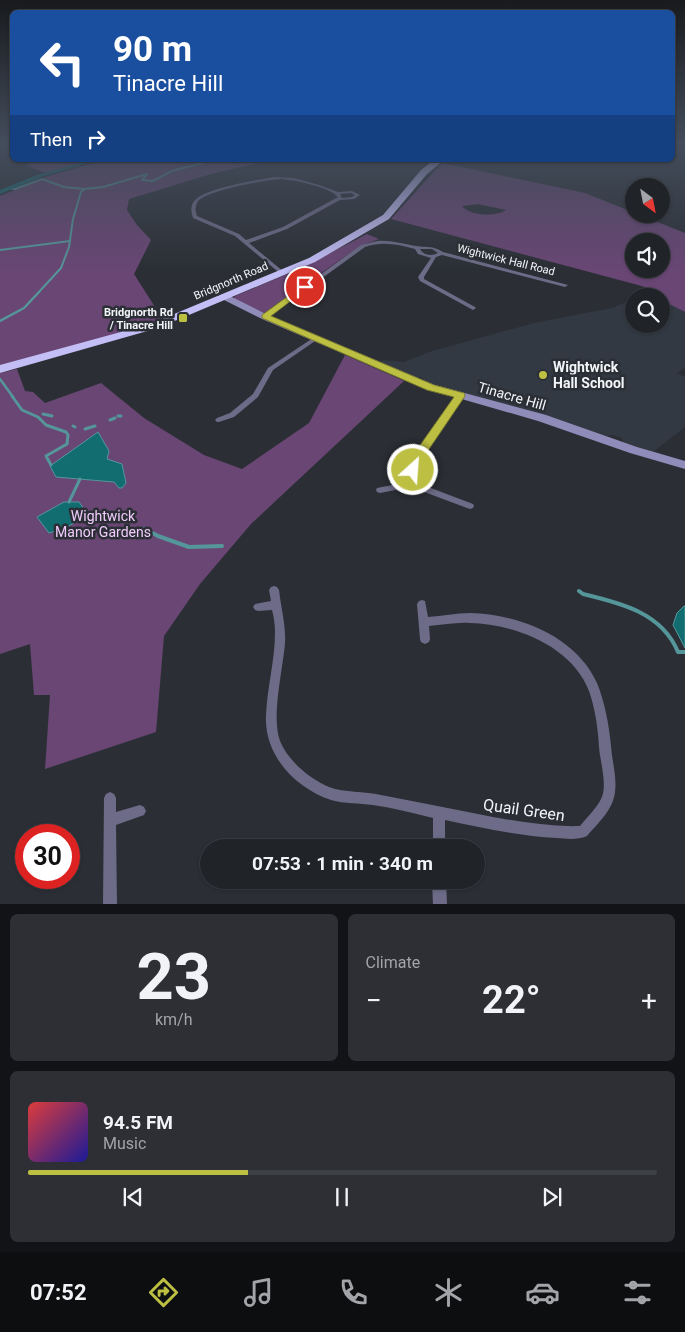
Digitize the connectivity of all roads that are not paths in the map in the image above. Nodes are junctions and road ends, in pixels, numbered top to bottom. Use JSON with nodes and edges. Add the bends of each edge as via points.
{"nodes":[{"id":1,"x":239,"y":186,"type":"edge"},
{"id":2,"x":315,"y":186,"type":"edge"},
{"id":3,"x":412,"y":186,"type":"edge"},
{"id":4,"x":337,"y":193,"type":"junction"},
{"id":5,"x":339,"y":200,"type":"junction"},
{"id":6,"x":246,"y":242,"type":"junction"},
{"id":7,"x":417,"y":248,"type":"junction"},
{"id":8,"x":441,"y":254,"type":"junction"},
{"id":9,"x":434,"y":257,"type":"junction"},
{"id":10,"x":282,"y":273,"type":"junction"},
{"id":11,"x":565,"y":285,"type":"dead end"},
{"id":12,"x":225,"y":297,"type":"junction"},
{"id":13,"x":473,"y":308,"type":"dead end"},
{"id":14,"x":265,"y":316,"type":"junction"},
{"id":15,"x":316,"y":338,"type":"junction"},
{"id":16,"x":0,"y":369,"type":"edge"},
{"id":17,"x":460,"y":396,"type":"junction"},
{"id":18,"x":232,"y":415,"type":"junction"},
{"id":19,"x":219,"y":420,"type":"dead end"},
{"id":20,"x":239,"y":422,"type":"dead end"},
{"id":21,"x":685,"y":465,"type":"edge"},
{"id":22,"x":411,"y":484,"type":"junction"},
{"id":23,"x":380,"y":490,"type":"dead end"},
{"id":24,"x":470,"y":506,"type":"dead end"},
{"id":25,"x":274,"y":590,"type":"dead end"},
{"id":26,"x":422,"y":604,"type":"dead end"},
{"id":27,"x":276,"y":605,"type":"junction"},
{"id":28,"x":258,"y":607,"type":"dead end"},
{"id":29,"x":425,"y":622,"type":"junction"},
{"id":30,"x":425,"y":639,"type":"dead end"},
{"id":31,"x":110,"y":798,"type":"dead end"},
{"id":32,"x":140,"y":811,"type":"dead end"},
{"id":33,"x":439,"y":814,"type":"junction"},
{"id":34,"x":111,"y":820,"type":"junction"},
{"id":35,"x":439,"y":839,"type":"edge"},
{"id":36,"x":439,"y":889,"type":"edge"},
{"id":37,"x":110,"y":904,"type":"edge"},
{"id":38,"x":440,"y":904,"type":"edge"}],
"edges":[{"from":1,"to":6,"type":"street","via":[[198,199],[194,204],[194,217],[234,233]]},
{"from":2,"to":4,"type":"street"},
{"from":3,"to":10,"type":"highway","name":"Bridgnorth Road","via":[[386,217],[312,260]]},
{"from":4,"to":5,"type":"street"},
{"from":4,"to":5,"type":"street","via":[[358,195]]},
{"from":5,"to":6,"type":"street","via":[[279,231]]},
{"from":6,"to":10,"type":"street"},
{"from":7,"to":8,"type":"street","name":"Wightwick Hall Road","via":[[433,248]]},
{"from":7,"to":9,"type":"street","via":[[418,252]]},
{"from":7,"to":14,"type":"street","via":[[387,240],[363,246]]},
{"from":8,"to":9,"type":"street"},
{"from":8,"to":11,"type":"street","name":"Wightwick Hall Road"},
{"from":9,"to":13,"type":"street","via":[[422,280]]},
{"from":10,"to":12,"type":"highway","name":"Bridgnorth Road"},
{"from":12,"to":14,"type":"street","name":"Tinacre Hill"},
{"from":12,"to":16,"type":"highway","name":"Bridgnorth Road","via":[[137,332]]},
{"from":14,"to":15,"type":"street","name":"Tinacre Hill"},
{"from":15,"to":17,"type":"street","name":"Tinacre Hill"},
{"from":15,"to":18,"type":"street","via":[[270,369],[256,395]]},
{"from":17,"to":21,"type":"street","name":"Tinacre Hill","via":[[542,418]]},
{"from":17,"to":22,"type":"street","via":[[420,454]]},
{"from":18,"to":19,"type":"street"},
{"from":18,"to":20,"type":"street"},
{"from":22,"to":23,"type":"street"},
{"from":22,"to":24,"type":"street"},
{"from":25,"to":27,"type":"street","name":"Quail Green"},
{"from":26,"to":29,"type":"street"},
{"from":27,"to":28,"type":"street"},
{"from":27,"to":33,"type":"street","name":"Quail Green","via":[[280,632],[272,720],[274,740],[289,764],[315,785],[333,794],[376,799]]},
{"from":29,"to":30,"type":"street"},
{"from":29,"to":33,"type":"street","name":"Quail Green","via":[[471,618],[515,625],[546,637],[561,648],[592,685],[604,738],[609,794],[600,812],[583,832],[561,834]]},
{"from":31,"to":34,"type":"street"},
{"from":32,"to":34,"type":"street"},
{"from":33,"to":35,"type":"street"},
{"from":34,"to":37,"type":"street"},
{"from":36,"to":38,"type":"street"}]}
